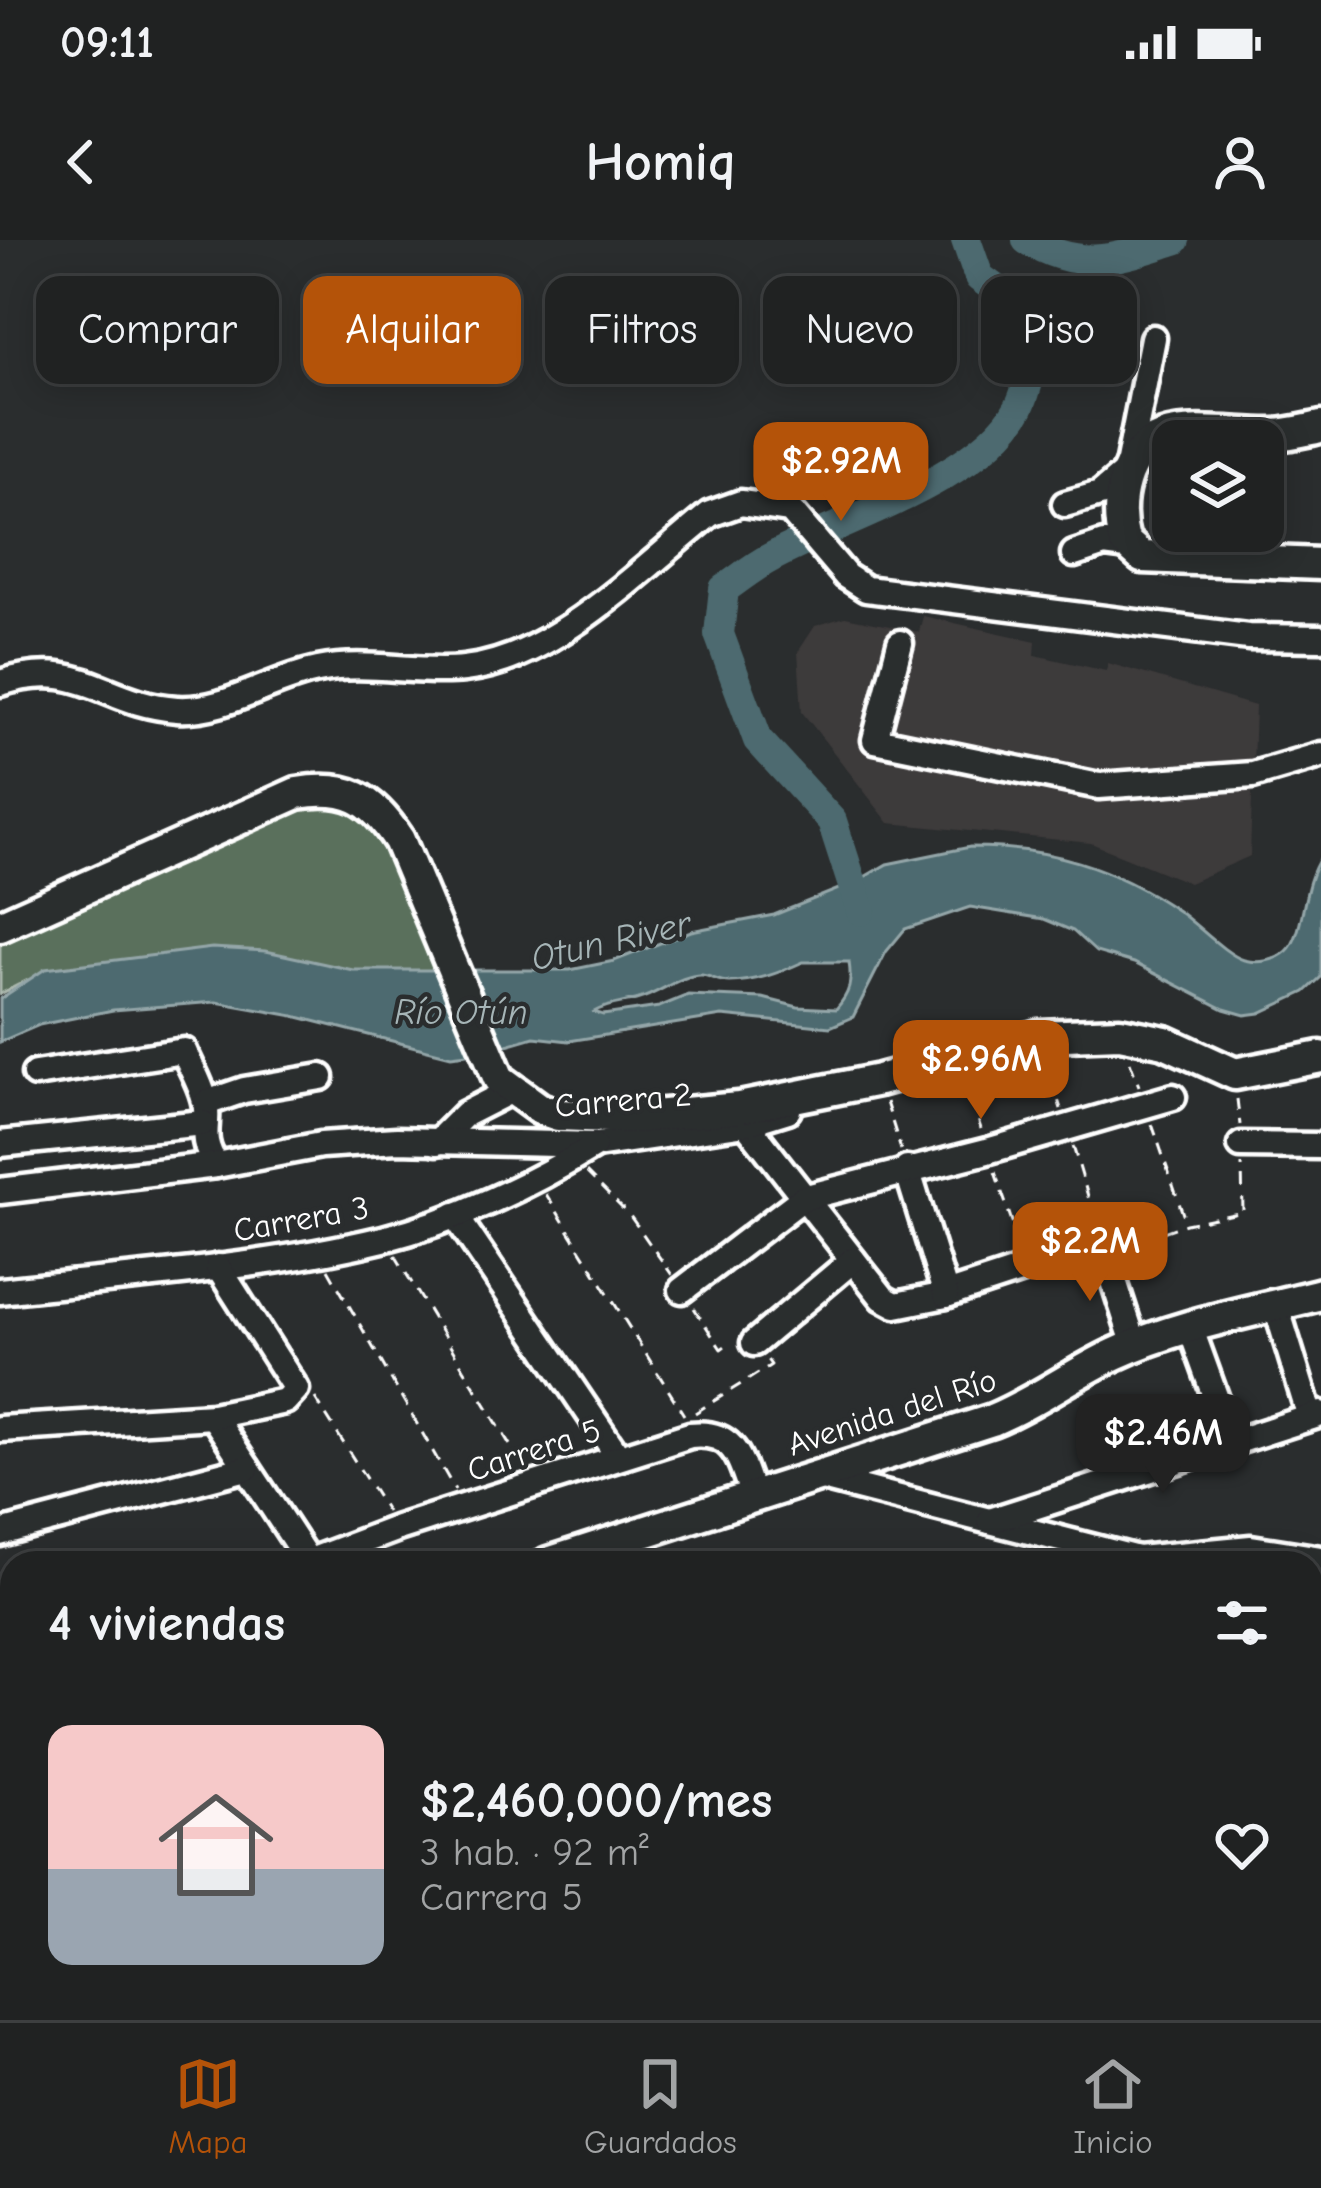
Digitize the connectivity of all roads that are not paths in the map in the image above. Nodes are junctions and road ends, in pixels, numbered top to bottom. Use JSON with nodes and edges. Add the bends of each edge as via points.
{"nodes":[{"id":1,"x":1153,"y":338,"type":"dead end"},
{"id":2,"x":1321,"y":427,"type":"edge"},
{"id":3,"x":1127,"y":471,"type":"junction"},
{"id":4,"x":1065,"y":504,"type":"dead end"},
{"id":5,"x":1127,"y":547,"type":"junction"},
{"id":6,"x":1074,"y":554,"type":"dead end"},
{"id":7,"x":1321,"y":564,"type":"edge"},
{"id":8,"x":1321,"y":638,"type":"edge"},
{"id":9,"x":900,"y":643,"type":"dead end"},
{"id":10,"x":0,"y":683,"type":"edge"},
{"id":11,"x":1321,"y":755,"type":"edge"},
{"id":12,"x":0,"y":926,"type":"edge"},
{"id":13,"x":1321,"y":1057,"type":"edge"},
{"id":14,"x":35,"y":1074,"type":"dead end"},
{"id":15,"x":321,"y":1077,"type":"dead end"},
{"id":16,"x":879,"y":1080,"type":"junction"},
{"id":17,"x":506,"y":1084,"type":"junction"},
{"id":18,"x":1173,"y":1097,"type":"dead end"},
{"id":19,"x":205,"y":1113,"type":"junction"},
{"id":20,"x":746,"y":1124,"type":"junction"},
{"id":21,"x":437,"y":1142,"type":"junction"},
{"id":22,"x":0,"y":1144,"type":"edge"},
{"id":23,"x":1241,"y":1145,"type":"dead end"},
{"id":24,"x":1321,"y":1146,"type":"edge"},
{"id":25,"x":585,"y":1152,"type":"junction"},
{"id":26,"x":216,"y":1165,"type":"junction"},
{"id":27,"x":907,"y":1169,"type":"junction"},
{"id":28,"x":0,"y":1192,"type":"edge"},
{"id":29,"x":803,"y":1198,"type":"junction"},
{"id":30,"x":455,"y":1215,"type":"junction"},
{"id":31,"x":853,"y":1260,"type":"junction"},
{"id":32,"x":218,"y":1267,"type":"junction"},
{"id":33,"x":682,"y":1290,"type":"road end"},
{"id":34,"x":0,"y":1291,"type":"edge"},
{"id":35,"x":1321,"y":1294,"type":"edge"},
{"id":36,"x":946,"y":1295,"type":"junction"},
{"id":37,"x":1276,"y":1306,"type":"junction"},
{"id":38,"x":1190,"y":1327,"type":"junction"},
{"id":39,"x":754,"y":1343,"type":"road end"},
{"id":40,"x":1136,"y":1346,"type":"junction"},
{"id":41,"x":213,"y":1416,"type":"junction"},
{"id":42,"x":1316,"y":1416,"type":"edge"},
{"id":43,"x":0,"y":1429,"type":"edge"},
{"id":44,"x":1232,"y":1442,"type":"junction"},
{"id":45,"x":619,"y":1456,"type":"junction"},
{"id":46,"x":247,"y":1468,"type":"junction"},
{"id":47,"x":814,"y":1476,"type":"junction"},
{"id":48,"x":753,"y":1496,"type":"junction"},
{"id":49,"x":988,"y":1521,"type":"junction"},
{"id":50,"x":0,"y":1533,"type":"edge"},
{"id":51,"x":300,"y":1551,"type":"edge"},
{"id":52,"x":336,"y":1551,"type":"edge"},
{"id":53,"x":585,"y":1551,"type":"edge"},
{"id":54,"x":1106,"y":1551,"type":"edge"},
{"id":55,"x":1229,"y":1551,"type":"edge"},
{"id":56,"x":1272,"y":1551,"type":"edge"}],
"edges":[{"from":1,"to":3,"type":"street"},
{"from":2,"to":3,"type":"main road","via":[[1162,437]]},
{"from":3,"to":4,"type":"street","via":[[1100,494]]},
{"from":3,"to":5,"type":"main road","via":[[1120,506]]},
{"from":5,"to":6,"type":"street"},
{"from":5,"to":7,"type":"main road","via":[[1171,561]]},
{"from":8,"to":10,"type":"street","via":[[1248,637],[866,589],[790,510],[740,503],[710,514],[555,637],[492,665],[338,666],[193,709],[146,704],[50,673]]},
{"from":9,"to":11,"type":"street","via":[[875,740],[1099,786],[1253,775]]},
{"from":12,"to":17,"type":"main road","via":[[297,793],[358,797],[380,810],[399,840]]},
{"from":13,"to":16,"type":"main road","name":"Carrera 2","via":[[1235,1074],[1165,1042],[1120,1033],[1038,1036]]},
{"from":14,"to":19,"type":"street","via":[[184,1051]]},
{"from":15,"to":19,"type":"street","via":[[244,1090]]},
{"from":16,"to":17,"type":"main road","via":[[739,1108],[600,1119],[558,1115]]},
{"from":16,"to":20,"type":"street","name":"Carrera 2"},
{"from":17,"to":21,"type":"street"},
{"from":18,"to":27,"type":"street"},
{"from":19,"to":22,"type":"street"},
{"from":19,"to":26,"type":"street"},
{"from":20,"to":25,"type":"street","name":"Carrera 2"},
{"from":20,"to":29,"type":"street"},
{"from":21,"to":25,"type":"street","name":"Carrera 2"},
{"from":21,"to":26,"type":"street","name":"Carrera 2","via":[[321,1145]]},
{"from":23,"to":24,"type":"street"},
{"from":25,"to":30,"type":"street","name":"Carrera 3"},
{"from":26,"to":28,"type":"street","name":"Carrera 2"},
{"from":27,"to":29,"type":"street"},
{"from":27,"to":36,"type":"street"},
{"from":29,"to":31,"type":"street"},
{"from":29,"to":33,"type":"street"},
{"from":30,"to":32,"type":"street","name":"Carrera 3","via":[[385,1238]]},
{"from":30,"to":45,"type":"street"},
{"from":31,"to":36,"type":"street","via":[[896,1305]]},
{"from":31,"to":39,"type":"street"},
{"from":32,"to":34,"type":"street","name":"Carrera 3"},
{"from":32,"to":41,"type":"street","via":[[296,1389],[285,1401]]},
{"from":35,"to":37,"type":"main road","name":"Avenida del Río"},
{"from":36,"to":40,"type":"street","via":[[1102,1244]]},
{"from":37,"to":38,"type":"main road","name":"Avenida del Río"},
{"from":37,"to":42,"type":"street"},
{"from":38,"to":40,"type":"main road","name":"Avenida del Río"},
{"from":38,"to":44,"type":"street"},
{"from":40,"to":47,"type":"main road","name":"Avenida del Río","via":[[992,1420]]},
{"from":41,"to":43,"type":"street"},
{"from":41,"to":46,"type":"street"},
{"from":42,"to":44,"type":"street"},
{"from":44,"to":49,"type":"street"},
{"from":45,"to":48,"type":"street","name":"Carrera 5","via":[[690,1435],[719,1436],[738,1455]]},
{"from":45,"to":52,"type":"street","name":"Carrera 5"},
{"from":46,"to":50,"type":"street"},
{"from":46,"to":51,"type":"street"},
{"from":47,"to":48,"type":"main road","name":"Avenida del Río"},
{"from":47,"to":49,"type":"street"},
{"from":48,"to":53,"type":"main road","name":"Avenida del Río"},
{"from":49,"to":54,"type":"street"},
{"from":55,"to":56,"type":"street"}]}
